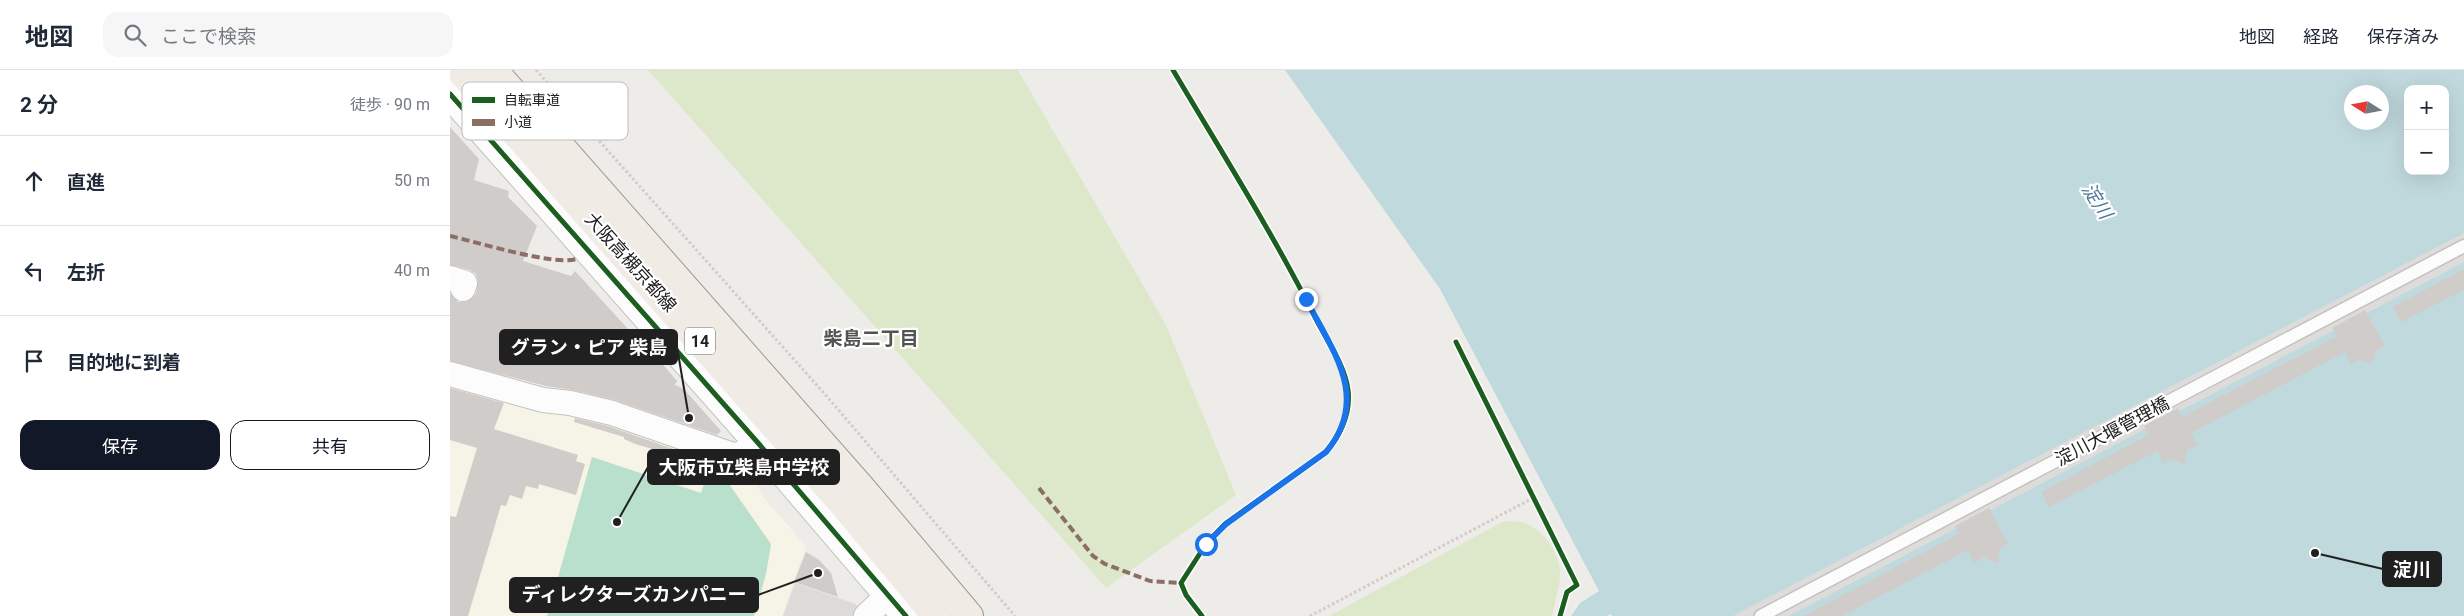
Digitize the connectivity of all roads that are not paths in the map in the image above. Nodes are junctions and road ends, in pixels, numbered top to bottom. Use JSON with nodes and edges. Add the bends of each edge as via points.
{"nodes":[{"id":1,"x":460,"y":70,"type":"edge"},
{"id":2,"x":493,"y":70,"type":"edge"},
{"id":3,"x":471,"y":82,"type":"edge"},
{"id":4,"x":504,"y":82,"type":"edge"},
{"id":5,"x":484,"y":140,"type":"edge"},
{"id":6,"x":522,"y":140,"type":"edge"},
{"id":7,"x":555,"y":140,"type":"edge"},
{"id":8,"x":2464,"y":246,"type":"edge"},
{"id":9,"x":450,"y":374,"type":"edge"},
{"id":10,"x":759,"y":444,"type":"junction"},
{"id":11,"x":888,"y":595,"type":"junction"},
{"id":12,"x":866,"y":616,"type":"edge"},
{"id":13,"x":906,"y":616,"type":"edge"},
{"id":14,"x":936,"y":616,"type":"edge"},
{"id":15,"x":969,"y":616,"type":"edge"},
{"id":16,"x":1761,"y":616,"type":"edge"}],
"edges":[{"from":1,"to":3,"type":"main road","name":"大阪高槻京都線","number":"14"},
{"from":2,"to":4,"type":"main road","name":"大阪高槻京都線","number":"14"},
{"from":5,"to":10,"type":"street"},
{"from":6,"to":14,"type":"main road","name":"大阪高槻京都線","number":"14","via":[[837,497]]},
{"from":7,"to":15,"type":"main road","name":"大阪高槻京都線","number":"14","via":[[862,488]]},
{"from":8,"to":16,"type":"lane","name":"淀川大堰管理橋"},
{"from":9,"to":10,"type":"street","via":[[543,400],[612,413],[736,456]]},
{"from":10,"to":11,"type":"street"},
{"from":11,"to":12,"type":"street"},
{"from":11,"to":13,"type":"street"}]}
